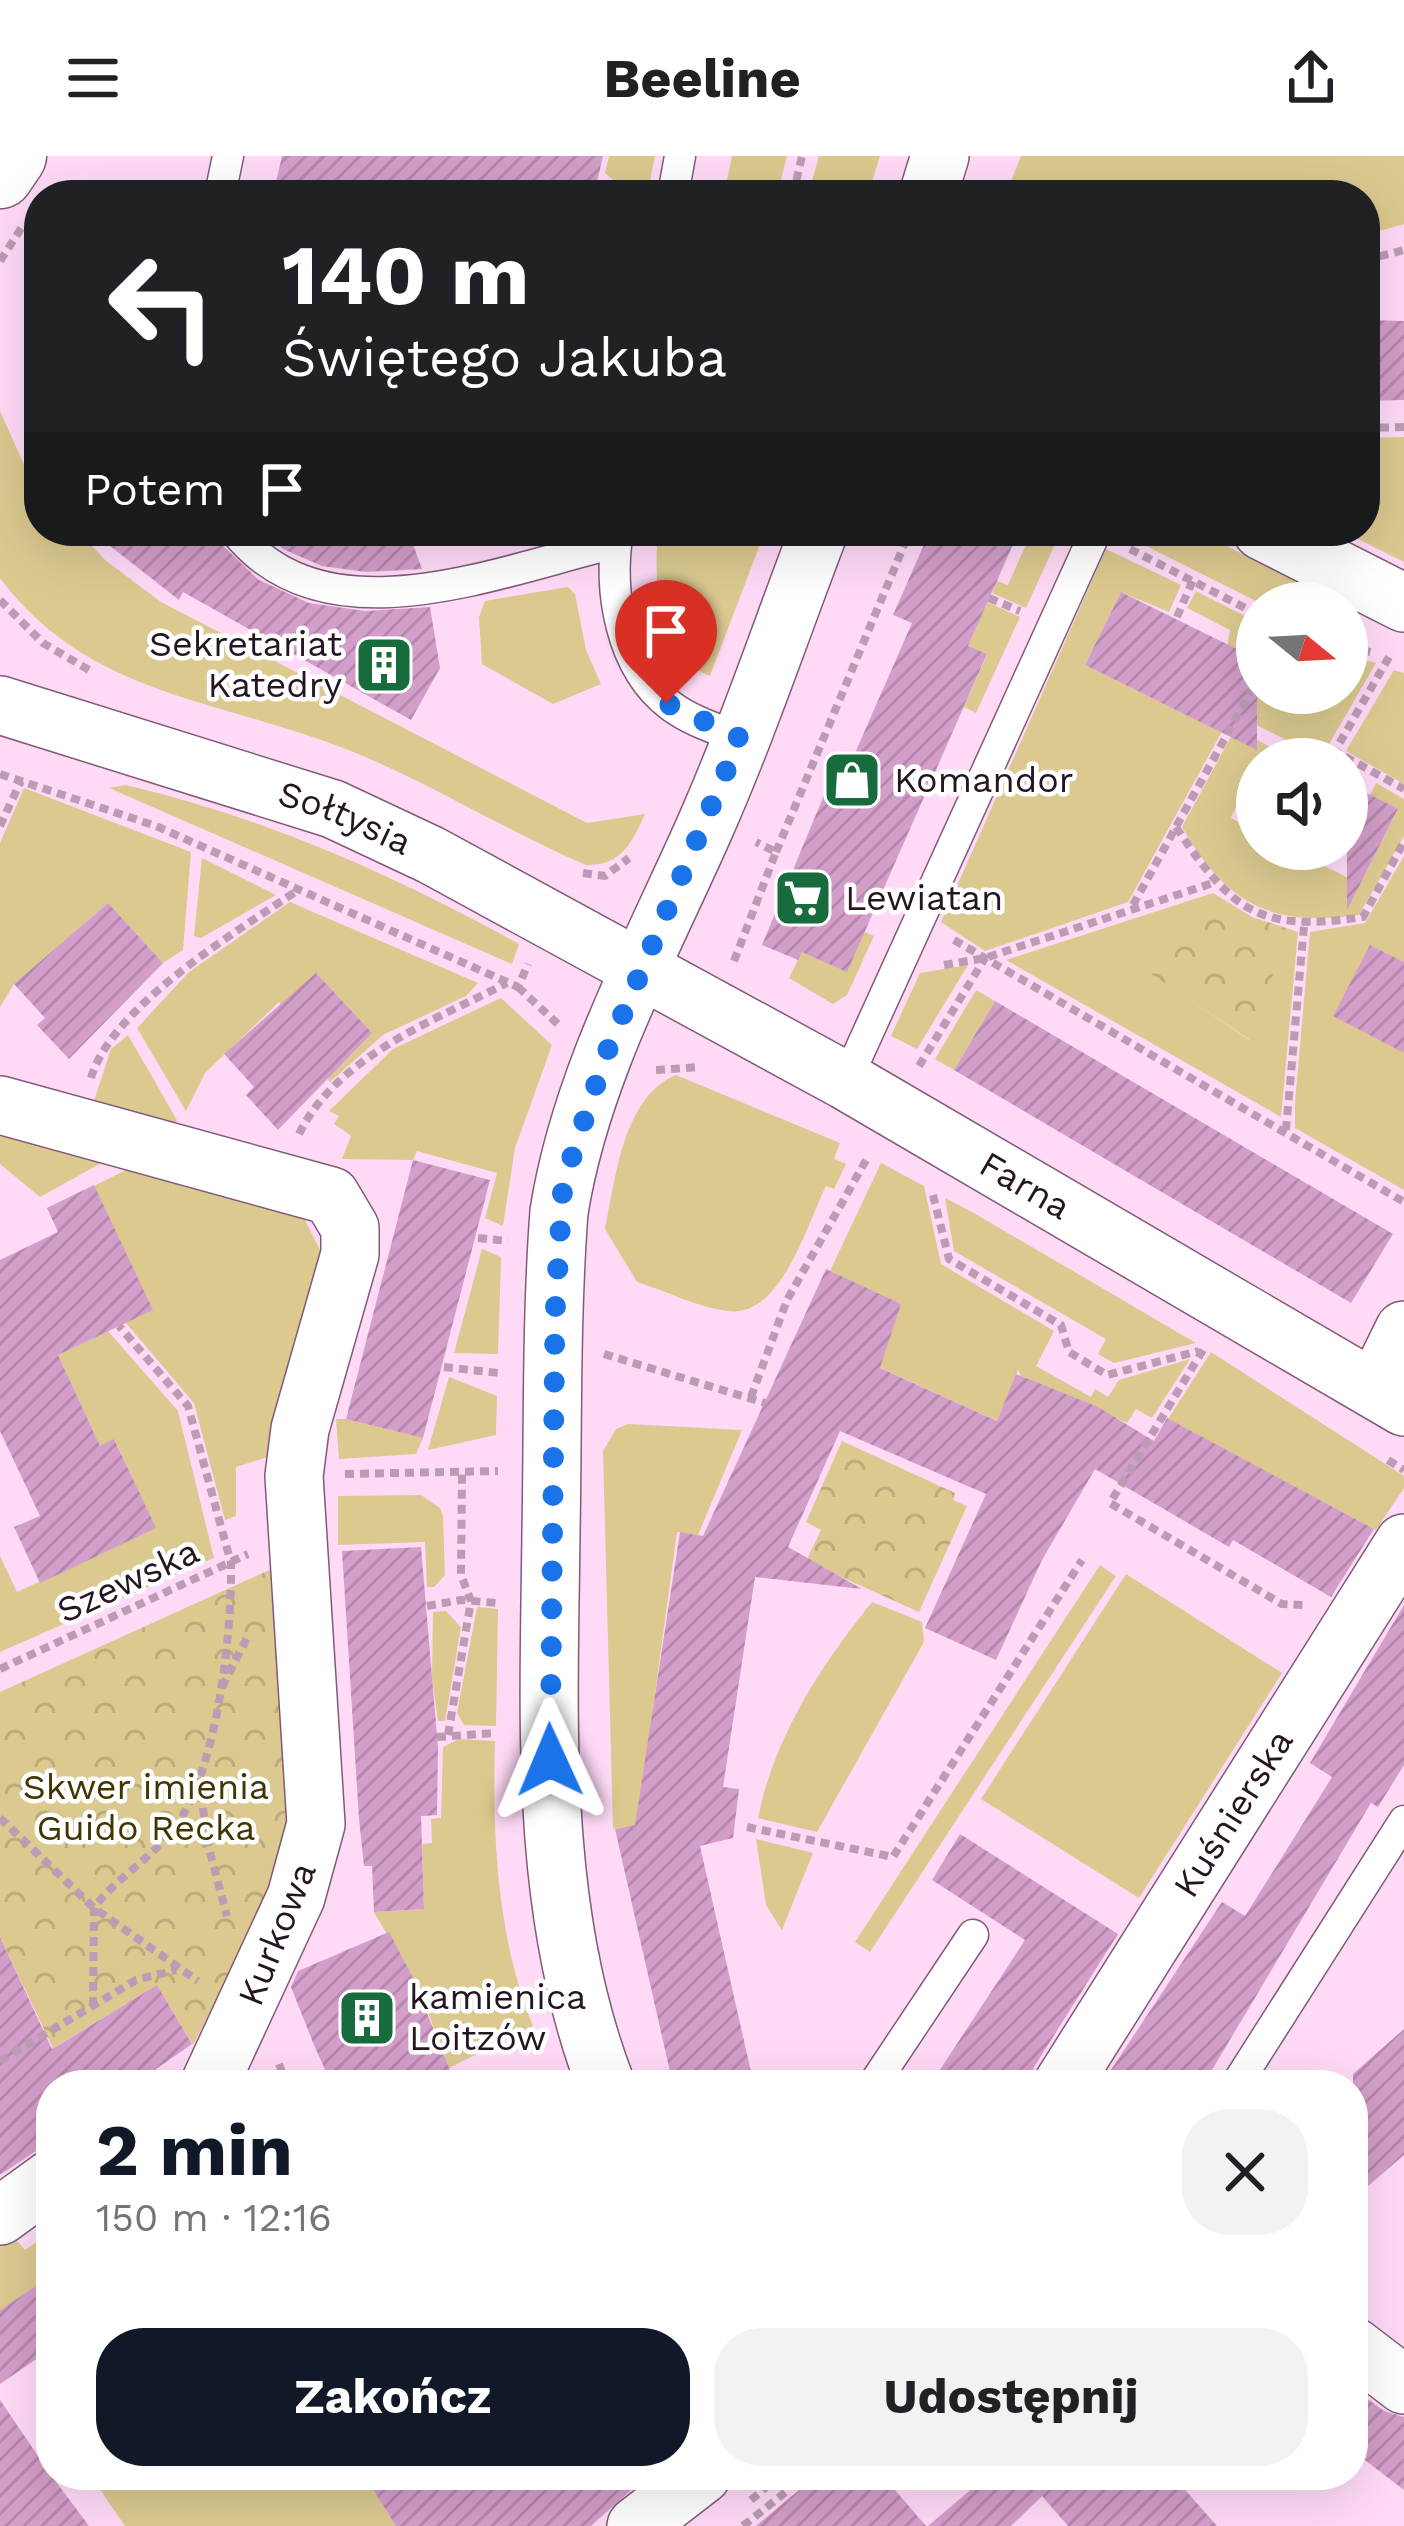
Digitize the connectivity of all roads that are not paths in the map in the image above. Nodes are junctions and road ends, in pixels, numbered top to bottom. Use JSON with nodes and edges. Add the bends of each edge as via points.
{"nodes":[{"id":1,"x":13,"y":156,"type":"edge"},
{"id":2,"x":10,"y":203,"type":"edge"},
{"id":3,"x":250,"y":546,"type":"edge"},
{"id":4,"x":583,"y":546,"type":"edge"},
{"id":5,"x":617,"y":546,"type":"edge"},
{"id":6,"x":813,"y":546,"type":"edge"},
{"id":7,"x":1090,"y":546,"type":"edge"},
{"id":8,"x":1292,"y":546,"type":"edge"},
{"id":9,"x":1404,"y":603,"type":"edge"},
{"id":10,"x":7,"y":694,"type":"edge"},
{"id":11,"x":740,"y":738,"type":"junction"},
{"id":12,"x":643,"y":967,"type":"junction"},
{"id":13,"x":846,"y":1081,"type":"junction"},
{"id":14,"x":0,"y":1105,"type":"edge"},
{"id":15,"x":1404,"y":1330,"type":"edge"},
{"id":16,"x":1389,"y":1398,"type":"edge"},
{"id":17,"x":1404,"y":1543,"type":"edge"},
{"id":18,"x":1404,"y":1821,"type":"edge"},
{"id":19,"x":973,"y":1935,"type":"dead end"},
{"id":20,"x":216,"y":2070,"type":"edge"},
{"id":21,"x":602,"y":2070,"type":"edge"},
{"id":22,"x":883,"y":2070,"type":"edge"},
{"id":23,"x":1071,"y":2070,"type":"edge"},
{"id":24,"x":1246,"y":2070,"type":"edge"},
{"id":25,"x":36,"y":2190,"type":"edge"},
{"id":26,"x":0,"y":2216,"type":"edge"},
{"id":27,"x":683,"y":2490,"type":"edge"},
{"id":28,"x":636,"y":2526,"type":"edge"}],
"edges":[{"from":1,"to":2,"type":"main road"},
{"from":3,"to":4,"type":"lane","via":[[314,584],[360,595],[414,590]]},
{"from":5,"to":11,"type":"lane","via":[[618,607],[639,670],[680,713]]},
{"from":6,"to":11,"type":"street"},
{"from":7,"to":13,"type":"lane"},
{"from":8,"to":9,"type":"street"},
{"from":10,"to":12,"type":"street","name":"Sołtysia","via":[[347,815]]},
{"from":11,"to":12,"type":"street"},
{"from":12,"to":13,"type":"street","name":"Farna"},
{"from":12,"to":21,"type":"street","via":[[572,1150],[556,1244],[552,1810],[569,1947]]},
{"from":13,"to":16,"type":"street","name":"Farna"},
{"from":14,"to":20,"type":"street","name":"Kurkowa","via":[[331,1196],[346,1216],[350,1253],[294,1476],[317,1776],[310,1861]]},
{"from":15,"to":16,"type":"street"},
{"from":17,"to":23,"type":"street","name":"Kuśnierska"},
{"from":18,"to":24,"type":"lane"},
{"from":19,"to":22,"type":"lane"},
{"from":25,"to":26,"type":"street"},
{"from":27,"to":28,"type":"street"}]}
